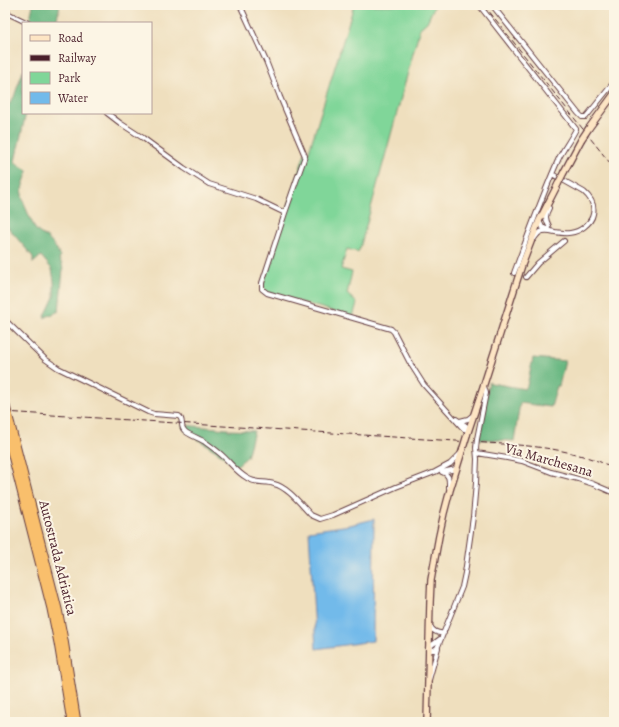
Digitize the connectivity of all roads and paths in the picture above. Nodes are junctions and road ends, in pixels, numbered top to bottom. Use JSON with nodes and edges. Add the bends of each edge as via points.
{"nodes":[{"id":1,"x":240,"y":5,"type":"edge"},
{"id":2,"x":479,"y":5,"type":"edge"},
{"id":3,"x":492,"y":5,"type":"edge"},
{"id":4,"x":5,"y":12,"type":"edge"},
{"id":5,"x":26,"y":22,"type":"edge"},
{"id":6,"x":614,"y":82,"type":"edge"},
{"id":7,"x":614,"y":94,"type":"edge"},
{"id":8,"x":108,"y":114,"type":"edge"},
{"id":9,"x":552,"y":174,"type":"junction"},
{"id":10,"x":554,"y":192,"type":"junction"},
{"id":11,"x":285,"y":213,"type":"junction"},
{"id":12,"x":539,"y":222,"type":"junction"},
{"id":13,"x":549,"y":226,"type":"junction"},
{"id":14,"x":551,"y":231,"type":"junction"},
{"id":15,"x":561,"y":233,"type":"junction"},
{"id":16,"x":564,"y":241,"type":"dead end"},
{"id":17,"x":528,"y":249,"type":"junction"},
{"id":18,"x":514,"y":273,"type":"dead end"},
{"id":19,"x":526,"y":278,"type":"dead end"},
{"id":20,"x":5,"y":320,"type":"edge"},
{"id":21,"x":484,"y":384,"type":"junction"},
{"id":22,"x":5,"y":403,"type":"edge"},
{"id":23,"x":474,"y":415,"type":"junction"},
{"id":24,"x":456,"y":419,"type":"junction"},
{"id":25,"x":8,"y":426,"type":"edge"},
{"id":26,"x":468,"y":433,"type":"junction"},
{"id":27,"x":476,"y":450,"type":"junction"},
{"id":28,"x":462,"y":451,"type":"junction"},
{"id":29,"x":456,"y":469,"type":"junction"},
{"id":30,"x":443,"y":470,"type":"junction"},
{"id":31,"x":449,"y":492,"type":"junction"},
{"id":32,"x":614,"y":493,"type":"edge"},
{"id":33,"x":54,"y":609,"type":"junction"},
{"id":34,"x":429,"y":625,"type":"junction"},
{"id":35,"x":444,"y":634,"type":"junction"},
{"id":36,"x":439,"y":644,"type":"junction"},
{"id":37,"x":428,"y":649,"type":"junction"},
{"id":38,"x":427,"y":684,"type":"junction"},
{"id":39,"x":71,"y":722,"type":"edge"},
{"id":40,"x":77,"y":722,"type":"edge"},
{"id":41,"x":427,"y":722,"type":"edge"}],
"edges":[{"from":1,"to":11,"type":"street","via":[[305,154]]},
{"from":2,"to":9,"type":"street","via":[[575,126],[576,129]]},
{"from":3,"to":6,"type":"street","via":[[582,117],[586,117]]},
{"from":4,"to":5,"type":"street"},
{"from":7,"to":10,"type":"main road","bridge":true,"via":[[581,140]]},
{"from":8,"to":11,"type":"street","via":[[209,184]]},
{"from":9,"to":15,"type":"street","via":[[584,192],[593,205],[591,220],[585,226],[572,233]]},
{"from":9,"to":18,"type":"street"},
{"from":10,"to":12,"type":"main road"},
{"from":10,"to":13,"type":"street","via":[[546,215]]},
{"from":11,"to":24,"type":"street","via":[[262,283],[263,291],[391,330],[424,385]]},
{"from":12,"to":13,"type":"street"},
{"from":12,"to":14,"type":"street","via":[[542,227]]},
{"from":12,"to":17,"type":"main road"},
{"from":13,"to":15,"type":"street"},
{"from":14,"to":15,"type":"street"},
{"from":14,"to":17,"type":"street","via":[[538,233]]},
{"from":16,"to":19,"type":"street","via":[[538,263]]},
{"from":17,"to":21,"type":"main road"},
{"from":20,"to":30,"type":"street","via":[[55,366],[148,412],[179,416],[182,418],[185,432],[209,445],[244,476],[254,481],[280,486],[316,518],[333,515],[396,487]]},
{"from":21,"to":23,"type":"main road"},
{"from":21,"to":27,"type":"street","bridge":true,"via":[[486,393],[476,438]]},
{"from":22,"to":25,"type":"highway","name":"Autostrada Adriatica","bridge":true},
{"from":23,"to":24,"type":"street","via":[[466,420]]},
{"from":23,"to":26,"type":"main road"},
{"from":24,"to":26,"type":"street"},
{"from":25,"to":33,"type":"highway","name":"Autostrada Adriatica"},
{"from":26,"to":28,"type":"main road","bridge":true},
{"from":27,"to":32,"type":"street","name":"Via Marchesana","via":[[522,461]]},
{"from":27,"to":35,"type":"street","via":[[477,471],[466,574]]},
{"from":28,"to":29,"type":"main road"},
{"from":28,"to":30,"type":"street"},
{"from":29,"to":30,"type":"street"},
{"from":29,"to":31,"type":"main road"},
{"from":30,"to":31,"type":"street","via":[[449,479]]},
{"from":31,"to":34,"type":"main road","via":[[431,580]]},
{"from":33,"to":39,"type":"highway","name":"Autostrada Adriatica"},
{"from":33,"to":40,"type":"highway","name":"Autostrada Adriatica","via":[[64,640]]},
{"from":34,"to":35,"type":"street","via":[[435,632]]},
{"from":34,"to":37,"type":"main road"},
{"from":35,"to":36,"type":"street"},
{"from":35,"to":37,"type":"street"},
{"from":36,"to":37,"type":"street","via":[[434,650]]},
{"from":36,"to":38,"type":"street"},
{"from":37,"to":38,"type":"main road"},
{"from":38,"to":41,"type":"main road"}]}
